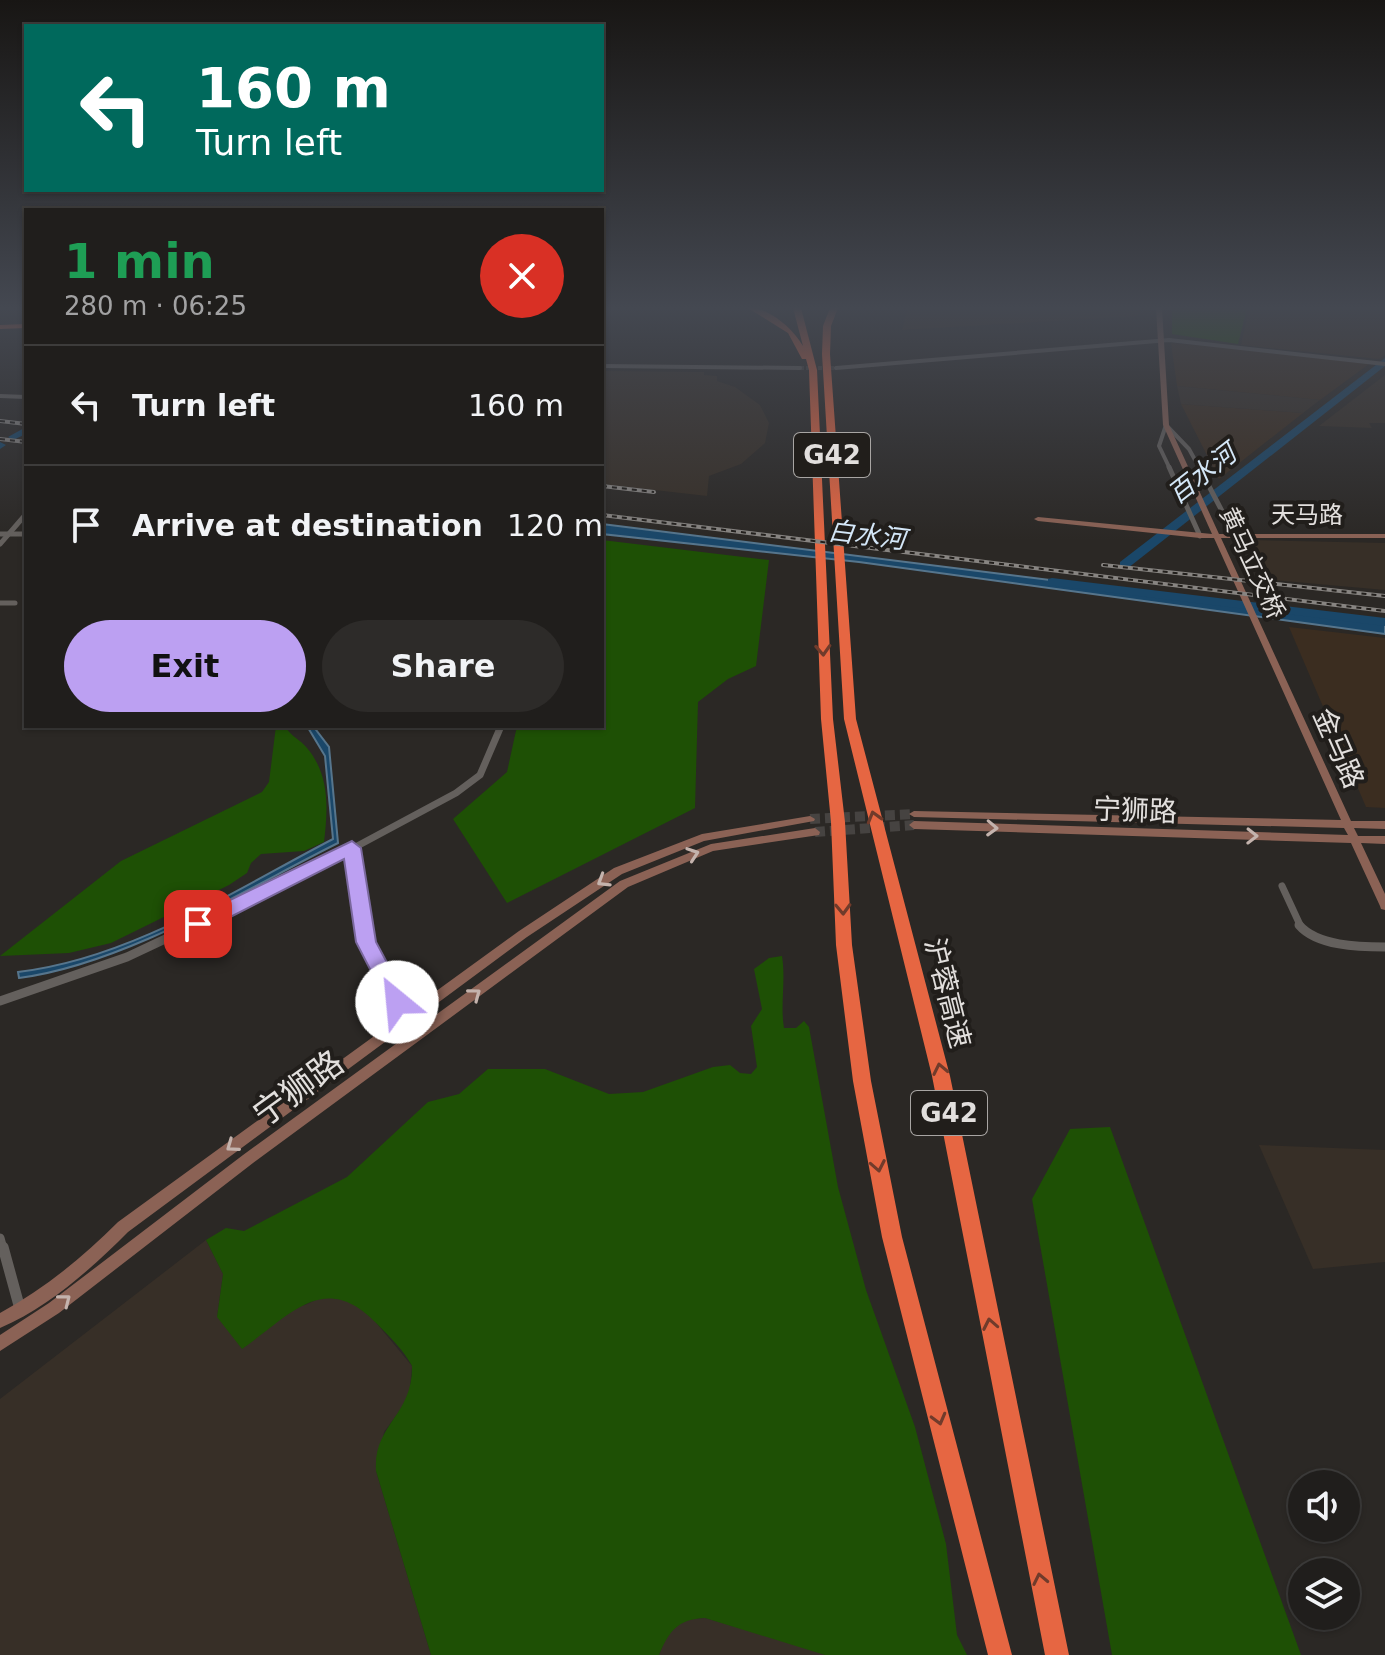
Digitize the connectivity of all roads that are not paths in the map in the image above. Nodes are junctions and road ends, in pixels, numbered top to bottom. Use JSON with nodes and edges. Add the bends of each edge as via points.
{"nodes":[{"id":1,"x":811,"y":385,"type":"edge"},
{"id":2,"x":813,"y":385,"type":"edge"},
{"id":3,"x":1163,"y":385,"type":"edge"},
{"id":4,"x":827,"y":388,"type":"edge"},
{"id":5,"x":813,"y":393,"type":"junction"},
{"id":6,"x":0,"y":396,"type":"edge"},
{"id":7,"x":24,"y":397,"type":"edge"},
{"id":8,"x":1166,"y":425,"type":"junction"},
{"id":9,"x":24,"y":516,"type":"edge"},
{"id":10,"x":1038,"y":519,"type":"dead end"},
{"id":11,"x":0,"y":534,"type":"edge"},
{"id":12,"x":9,"y":534,"type":"junction"},
{"id":13,"x":24,"y":534,"type":"edge"},
{"id":14,"x":1200,"y":536,"type":"junction"},
{"id":15,"x":1235,"y":536,"type":"junction"},
{"id":16,"x":1385,"y":536,"type":"edge"},
{"id":17,"x":0,"y":544,"type":"edge"},
{"id":18,"x":0,"y":603,"type":"edge"},
{"id":19,"x":15,"y":603,"type":"dead end"},
{"id":20,"x":1290,"y":697,"type":"joint"},
{"id":21,"x":500,"y":728,"type":"edge"},
{"id":22,"x":810,"y":819,"type":"tunnel mouth"},
{"id":23,"x":1348,"y":825,"type":"junction"},
{"id":24,"x":1385,"y":825,"type":"edge"},
{"id":25,"x":815,"y":832,"type":"tunnel mouth"},
{"id":26,"x":1354,"y":839,"type":"junction"},
{"id":27,"x":1385,"y":840,"type":"edge"},
{"id":28,"x":352,"y":848,"type":"junction"},
{"id":29,"x":1282,"y":886,"type":"dead end"},
{"id":30,"x":1385,"y":906,"type":"edge"},
{"id":31,"x":1385,"y":947,"type":"edge"},
{"id":32,"x":0,"y":1001,"type":"edge"},
{"id":33,"x":407,"y":1019,"type":"junction"},
{"id":34,"x":421,"y":1033,"type":"junction"},
{"id":35,"x":0,"y":1238,"type":"edge"},
{"id":36,"x":21,"y":1309,"type":"junction"},
{"id":37,"x":0,"y":1321,"type":"edge"},
{"id":38,"x":0,"y":1344,"type":"edge"},
{"id":39,"x":1000,"y":1655,"type":"edge"},
{"id":40,"x":1057,"y":1655,"type":"edge"}],
"edges":[{"from":1,"to":5,"type":"highway","number":"G42"},
{"from":2,"to":5,"type":"highway","number":"G42"},
{"from":3,"to":8,"type":"main road"},
{"from":40,"to":4,"type":"highway","name":"沪蓉高速","number":"G42","one_way":true,"via":[[938,1062],[850,719]]},
{"from":5,"to":39,"type":"highway","number":"G42","one_way":true,"via":[[819,572],[844,945],[862,1081],[892,1237]]},
{"from":6,"to":7,"type":"street"},
{"from":8,"to":14,"type":"street","via":[[1159,446]]},
{"from":8,"to":15,"type":"street","via":[[1189,449]]},
{"from":8,"to":20,"type":"main road","name":"黄马立交桥"},
{"from":9,"to":12,"type":"street"},
{"from":10,"to":14,"type":"main road","name":"天马路"},
{"from":11,"to":12,"type":"street"},
{"from":12,"to":13,"type":"street"},
{"from":12,"to":17,"type":"street"},
{"from":14,"to":15,"type":"main road","name":"天马路"},
{"from":15,"to":16,"type":"main road","name":"天马路"},
{"from":18,"to":19,"type":"street"},
{"from":20,"to":23,"type":"main road","name":"金马路"},
{"from":21,"to":28,"type":"street","via":[[480,775]]},
{"from":22,"to":33,"type":"main road","name":"宁狮路","one_way":true,"via":[[702,838],[618,871]]},
{"from":23,"to":24,"type":"main road","name":"宁狮路"},
{"from":23,"to":26,"type":"main road","name":"金马路"},
{"from":23,"to":26,"type":"main road","name":"宁狮路","one_way":true,"via":[[914,819]]},
{"from":34,"to":25,"type":"main road","name":"宁狮路","one_way":true,"via":[[624,884],[711,848]]},
{"from":26,"to":27,"type":"main road","name":"宁狮路"},
{"from":26,"to":30,"type":"main road","name":"金马路"},
{"from":28,"to":32,"type":"street","via":[[127,957]]},
{"from":28,"to":33,"type":"street","via":[[366,942]]},
{"from":29,"to":31,"type":"street","via":[[1309,935]]},
{"from":33,"to":34,"type":"street"},
{"from":33,"to":36,"type":"main road","name":"宁狮路","one_way":true,"via":[[123,1227],[96,1255]]},
{"from":38,"to":34,"type":"main road","name":"宁狮路","one_way":true},
{"from":35,"to":36,"type":"street"},
{"from":36,"to":37,"type":"main road","name":"宁狮路"}]}
